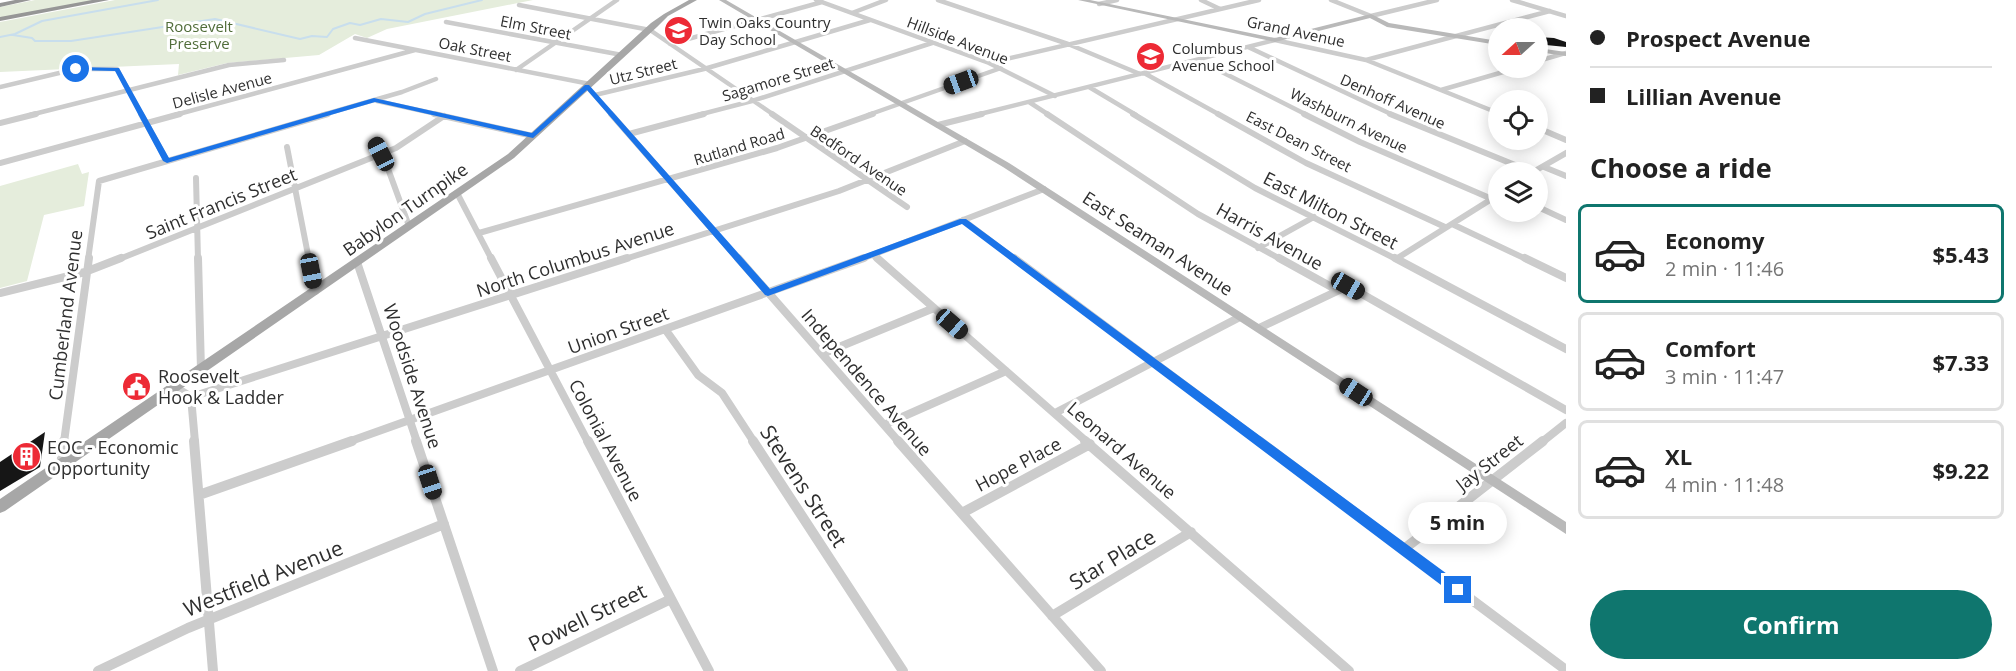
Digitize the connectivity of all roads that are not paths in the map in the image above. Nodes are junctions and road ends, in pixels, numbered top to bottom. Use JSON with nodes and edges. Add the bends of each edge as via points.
{"nodes":[{"id":1,"x":27,"y":0,"type":"edge"},
{"id":2,"x":105,"y":0,"type":"edge"},
{"id":3,"x":617,"y":0,"type":"edge"},
{"id":4,"x":722,"y":0,"type":"edge"},
{"id":5,"x":886,"y":0,"type":"edge"},
{"id":6,"x":938,"y":0,"type":"edge"},
{"id":7,"x":1081,"y":0,"type":"edge"},
{"id":8,"x":1117,"y":0,"type":"edge"},
{"id":9,"x":1201,"y":0,"type":"edge"},
{"id":10,"x":1259,"y":0,"type":"edge"},
{"id":11,"x":1331,"y":0,"type":"edge"},
{"id":12,"x":1437,"y":0,"type":"edge"},
{"id":13,"x":1512,"y":0,"type":"edge"},
{"id":14,"x":688,"y":1,"type":"edge"},
{"id":15,"x":819,"y":1,"type":"edge"},
{"id":16,"x":1099,"y":4,"type":"junction"},
{"id":17,"x":0,"y":5,"type":"edge"},
{"id":18,"x":519,"y":5,"type":"dead end"},
{"id":19,"x":1220,"y":9,"type":"junction"},
{"id":20,"x":1550,"y":11,"type":"junction"},
{"id":21,"x":852,"y":13,"type":"junction"},
{"id":22,"x":1566,"y":15,"type":"edge"},
{"id":23,"x":1371,"y":16,"type":"junction"},
{"id":24,"x":592,"y":18,"type":"junction"},
{"id":25,"x":0,"y":19,"type":"edge"},
{"id":26,"x":1174,"y":19,"type":"junction"},
{"id":27,"x":1358,"y":19,"type":"junction"},
{"id":28,"x":757,"y":20,"type":"junction"},
{"id":29,"x":870,"y":20,"type":"junction"},
{"id":30,"x":446,"y":22,"type":"dead end"},
{"id":31,"x":1388,"y":25,"type":"junction"},
{"id":32,"x":650,"y":30,"type":"junction"},
{"id":33,"x":1456,"y":36,"type":"junction"},
{"id":34,"x":355,"y":38,"type":"dead end"},
{"id":35,"x":1275,"y":40,"type":"junction"},
{"id":36,"x":1488,"y":41,"type":"edge"},
{"id":37,"x":555,"y":42,"type":"junction"},
{"id":38,"x":795,"y":42,"type":"junction"},
{"id":39,"x":932,"y":43,"type":"junction"},
{"id":40,"x":670,"y":44,"type":"junction"},
{"id":41,"x":1068,"y":44,"type":"junction"},
{"id":42,"x":1248,"y":47,"type":"junction"},
{"id":43,"x":415,"y":50,"type":"junction"},
{"id":44,"x":1548,"y":51,"type":"edge"},
{"id":45,"x":1565,"y":54,"type":"edge"},
{"id":46,"x":622,"y":55,"type":"junction"},
{"id":47,"x":1548,"y":59,"type":"edge"},
{"id":48,"x":284,"y":60,"type":"dead end"},
{"id":49,"x":1197,"y":60,"type":"junction"},
{"id":50,"x":1366,"y":60,"type":"junction"},
{"id":51,"x":989,"y":63,"type":"junction"},
{"id":52,"x":1001,"y":68,"type":"junction"},
{"id":53,"x":704,"y":69,"type":"junction"},
{"id":54,"x":516,"y":70,"type":"junction"},
{"id":55,"x":845,"y":71,"type":"junction"},
{"id":56,"x":1142,"y":74,"type":"junction"},
{"id":57,"x":1488,"y":76,"type":"edge"},
{"id":58,"x":436,"y":79,"type":"dead end"},
{"id":59,"x":0,"y":87,"type":"edge"},
{"id":60,"x":1089,"y":87,"type":"junction"},
{"id":61,"x":591,"y":89,"type":"junction"},
{"id":62,"x":129,"y":90,"type":"junction"},
{"id":63,"x":1441,"y":90,"type":"junction"},
{"id":64,"x":1055,"y":96,"type":"junction"},
{"id":65,"x":374,"y":100,"type":"junction"},
{"id":66,"x":752,"y":101,"type":"junction"},
{"id":67,"x":1029,"y":102,"type":"junction"},
{"id":68,"x":901,"y":104,"type":"junction"},
{"id":69,"x":1488,"y":109,"type":"edge"},
{"id":70,"x":444,"y":116,"type":"junction"},
{"id":71,"x":0,"y":123,"type":"edge"},
{"id":72,"x":147,"y":123,"type":"junction"},
{"id":73,"x":938,"y":125,"type":"junction"},
{"id":74,"x":1548,"y":133,"type":"edge"},
{"id":75,"x":1566,"y":133,"type":"edge"},
{"id":76,"x":629,"y":134,"type":"junction"},
{"id":77,"x":533,"y":136,"type":"junction"},
{"id":78,"x":1555,"y":136,"type":"junction"},
{"id":79,"x":806,"y":138,"type":"junction"},
{"id":80,"x":1566,"y":140,"type":"edge"},
{"id":81,"x":965,"y":141,"type":"junction"},
{"id":82,"x":375,"y":143,"type":"dead end"},
{"id":83,"x":287,"y":147,"type":"dead end"},
{"id":84,"x":1566,"y":153,"type":"edge"},
{"id":85,"x":381,"y":154,"type":"junction"},
{"id":86,"x":167,"y":161,"type":"junction"},
{"id":87,"x":1507,"y":162,"type":"edge"},
{"id":88,"x":0,"y":163,"type":"edge"},
{"id":89,"x":1548,"y":164,"type":"edge"},
{"id":90,"x":1548,"y":169,"type":"edge"},
{"id":91,"x":1566,"y":176,"type":"edge"},
{"id":92,"x":196,"y":178,"type":"dead end"},
{"id":93,"x":668,"y":179,"type":"junction"},
{"id":94,"x":867,"y":180,"type":"junction"},
{"id":95,"x":1044,"y":189,"type":"junction"},
{"id":96,"x":295,"y":190,"type":"junction"},
{"id":97,"x":457,"y":193,"type":"junction"},
{"id":98,"x":1488,"y":194,"type":"edge"},
{"id":99,"x":1488,"y":201,"type":"edge"},
{"id":100,"x":907,"y":207,"type":"dead end"},
{"id":101,"x":1548,"y":212,"type":"edge"},
{"id":102,"x":1314,"y":217,"type":"junction"},
{"id":103,"x":963,"y":220,"type":"junction"},
{"id":104,"x":1566,"y":220,"type":"edge"},
{"id":105,"x":1448,"y":225,"type":"junction"},
{"id":106,"x":409,"y":226,"type":"junction"},
{"id":107,"x":197,"y":229,"type":"junction"},
{"id":108,"x":714,"y":231,"type":"junction"},
{"id":109,"x":479,"y":233,"type":"junction"},
{"id":110,"x":1258,"y":248,"type":"junction"},
{"id":111,"x":873,"y":255,"type":"junction"},
{"id":112,"x":1396,"y":259,"type":"junction"},
{"id":113,"x":357,"y":262,"type":"junction"},
{"id":114,"x":86,"y":273,"type":"junction"},
{"id":115,"x":1566,"y":278,"type":"edge"},
{"id":116,"x":1337,"y":290,"type":"junction"},
{"id":117,"x":315,"y":291,"type":"junction"},
{"id":118,"x":0,"y":293,"type":"edge"},
{"id":119,"x":768,"y":293,"type":"junction"},
{"id":120,"x":512,"y":295,"type":"junction"},
{"id":121,"x":934,"y":308,"type":"junction"},
{"id":122,"x":1240,"y":316,"type":"junction"},
{"id":123,"x":1259,"y":328,"type":"junction"},
{"id":124,"x":665,"y":329,"type":"junction"},
{"id":125,"x":382,"y":336,"type":"junction"},
{"id":126,"x":1566,"y":349,"type":"edge"},
{"id":127,"x":822,"y":354,"type":"junction"},
{"id":128,"x":1152,"y":362,"type":"junction"},
{"id":129,"x":201,"y":370,"type":"junction"},
{"id":130,"x":551,"y":370,"type":"junction"},
{"id":131,"x":1006,"y":371,"type":"junction"},
{"id":132,"x":175,"y":387,"type":"junction"},
{"id":133,"x":191,"y":397,"type":"junction"},
{"id":134,"x":1566,"y":410,"type":"edge"},
{"id":135,"x":1055,"y":413,"type":"junction"},
{"id":136,"x":410,"y":420,"type":"junction"},
{"id":137,"x":1566,"y":423,"type":"edge"},
{"id":138,"x":884,"y":425,"type":"junction"},
{"id":139,"x":1090,"y":444,"type":"junction"},
{"id":140,"x":61,"y":467,"type":"junction"},
{"id":141,"x":1492,"y":481,"type":"junction"},
{"id":142,"x":199,"y":495,"type":"junction"},
{"id":143,"x":0,"y":507,"type":"edge"},
{"id":144,"x":962,"y":513,"type":"junction"},
{"id":145,"x":444,"y":524,"type":"junction"},
{"id":146,"x":1566,"y":529,"type":"edge"},
{"id":147,"x":1191,"y":532,"type":"junction"},
{"id":148,"x":1404,"y":549,"type":"junction"},
{"id":149,"x":671,"y":599,"type":"junction"},
{"id":150,"x":1052,"y":616,"type":"junction"},
{"id":151,"x":209,"y":620,"type":"junction"},
{"id":152,"x":1566,"y":670,"type":"edge"},
{"id":153,"x":98,"y":671,"type":"edge"},
{"id":154,"x":213,"y":671,"type":"edge"},
{"id":155,"x":493,"y":671,"type":"edge"},
{"id":156,"x":520,"y":671,"type":"edge"},
{"id":157,"x":709,"y":671,"type":"edge"},
{"id":158,"x":903,"y":671,"type":"edge"},
{"id":159,"x":1101,"y":671,"type":"edge"},
{"id":160,"x":1350,"y":671,"type":"edge"}],
"edges":[{"from":1,"to":17,"type":"highway"},
{"from":2,"to":25,"type":"highway"},
{"from":3,"to":24,"type":"street"},
{"from":4,"to":28,"type":"main road","name":"East Seaman Avenue"},
{"from":5,"to":21,"type":"street"},
{"from":6,"to":41,"type":"street","name":"East Dean Street"},
{"from":7,"to":16,"type":"main road","name":"Grand Avenue"},
{"from":8,"to":16,"type":"street"},
{"from":9,"to":19,"type":"street"},
{"from":10,"to":19,"type":"street"},
{"from":11,"to":23,"type":"street"},
{"from":12,"to":23,"type":"street"},
{"from":13,"to":20,"type":"street"},
{"from":14,"to":32,"type":"main road","name":"Babylon Turnpike"},
{"from":15,"to":21,"type":"street","name":"Hillside Avenue"},
{"from":15,"to":28,"type":"street"},
{"from":16,"to":26,"type":"main road","name":"Grand Avenue"},
{"from":18,"to":24,"type":"street"},
{"from":19,"to":26,"type":"street"},
{"from":20,"to":22,"type":"street"},
{"from":20,"to":33,"type":"street"},
{"from":21,"to":29,"type":"street","name":"Hillside Avenue"},
{"from":23,"to":27,"type":"main road"},
{"from":23,"to":31,"type":"main road"},
{"from":24,"to":32,"type":"street"},
{"from":24,"to":37,"type":"street"},
{"from":26,"to":35,"type":"main road","name":"Grand Avenue"},
{"from":26,"to":41,"type":"street"},
{"from":27,"to":31,"type":"main road"},
{"from":27,"to":35,"type":"main road"},
{"from":28,"to":38,"type":"main road","name":"East Seaman Avenue"},
{"from":28,"to":40,"type":"street"},
{"from":29,"to":38,"type":"street","name":"Utz Street"},
{"from":29,"to":39,"type":"street","name":"Hillside Avenue"},
{"from":30,"to":37,"type":"street","name":"Elm Street"},
{"from":31,"to":33,"type":"main road"},
{"from":32,"to":40,"type":"street","name":"Bedford Avenue"},
{"from":32,"to":46,"type":"main road","name":"Babylon Turnpike"},
{"from":33,"to":36,"type":"main road"},
{"from":33,"to":50,"type":"street"},
{"from":34,"to":43,"type":"street","name":"Oak Street"},
{"from":35,"to":42,"type":"street"},
{"from":35,"to":50,"type":"street","name":"Grand Avenue"},
{"from":37,"to":46,"type":"street","name":"Elm Street"},
{"from":37,"to":54,"type":"street"},
{"from":38,"to":53,"type":"street","name":"Utz Street"},
{"from":38,"to":55,"type":"main road","name":"East Seaman Avenue"},
{"from":39,"to":51,"type":"street","name":"Hillside Avenue"},
{"from":39,"to":55,"type":"street","name":"Sagamore Street"},
{"from":40,"to":53,"type":"street","name":"Bedford Avenue"},
{"from":41,"to":51,"type":"street"},
{"from":41,"to":56,"type":"street","name":"East Dean Street"},
{"from":42,"to":49,"type":"street"},
{"from":42,"to":87,"type":"street","name":"Denhoff Avenue","via":[[1405,121]]},
{"from":43,"to":54,"type":"street","name":"Oak Street"},
{"from":43,"to":72,"type":"street","name":"Delisle Avenue"},
{"from":44,"to":45,"type":"main road"},
{"from":45,"to":47,"type":"street"},
{"from":46,"to":61,"type":"main road","name":"Babylon Turnpike"},
{"from":48,"to":62,"type":"street","via":[[229,64]]},
{"from":49,"to":56,"type":"street"},
{"from":49,"to":98,"type":"street","name":"Washburn Avenue","via":[[1360,142]]},
{"from":50,"to":63,"type":"street","name":"Grand Avenue"},
{"from":51,"to":52,"type":"street","name":"Hillside Avenue"},
{"from":52,"to":64,"type":"street","name":"Hillside Avenue"},
{"from":52,"to":68,"type":"street","name":"Rutland Road"},
{"from":53,"to":61,"type":"street","name":"Utz Street"},
{"from":53,"to":66,"type":"street","name":"Bedford Avenue"},
{"from":54,"to":61,"type":"street","name":"Oak Street"},
{"from":55,"to":66,"type":"street","name":"Sagamore Street"},
{"from":55,"to":68,"type":"main road","name":"East Seaman Avenue"},
{"from":56,"to":60,"type":"street"},
{"from":56,"to":105,"type":"street","name":"East Dean Street","via":[[1306,163]]},
{"from":57,"to":63,"type":"street"},
{"from":58,"to":65,"type":"street"},
{"from":59,"to":62,"type":"street","via":[[76,69],[109,68],[117,69]]},
{"from":60,"to":64,"type":"street"},
{"from":60,"to":102,"type":"street","name":"East Milton Street","via":[[1246,183]]},
{"from":61,"to":76,"type":"street","name":"Independence Avenue"},
{"from":61,"to":77,"type":"main road","name":"Babylon Turnpike"},
{"from":62,"to":71,"type":"street"},
{"from":62,"to":72,"type":"street"},
{"from":63,"to":69,"type":"street","name":"Grand Avenue"},
{"from":64,"to":67,"type":"street"},
{"from":65,"to":70,"type":"street"},
{"from":65,"to":86,"type":"street"},
{"from":66,"to":76,"type":"street","name":"Sagamore Street"},
{"from":66,"to":79,"type":"street","name":"Bedford Avenue"},
{"from":67,"to":73,"type":"street"},
{"from":67,"to":110,"type":"street","name":"Harris Avenue","via":[[1172,198]]},
{"from":68,"to":73,"type":"main road","name":"East Seaman Avenue"},
{"from":68,"to":79,"type":"street","name":"Rutland Road"},
{"from":70,"to":77,"type":"street"},
{"from":70,"to":85,"type":"street","name":"Saint Francis Street"},
{"from":72,"to":86,"type":"street"},
{"from":72,"to":88,"type":"street","name":"Delisle Avenue"},
{"from":73,"to":81,"type":"main road","name":"East Seaman Avenue"},
{"from":74,"to":78,"type":"street"},
{"from":75,"to":78,"type":"street"},
{"from":76,"to":93,"type":"street","name":"Independence Avenue"},
{"from":77,"to":97,"type":"main road","name":"Babylon Turnpike"},
{"from":78,"to":80,"type":"street"},
{"from":79,"to":93,"type":"street","name":"Rutland Road"},
{"from":79,"to":94,"type":"street","name":"Bedford Avenue"},
{"from":81,"to":94,"type":"street","name":"North Columbus Avenue"},
{"from":81,"to":95,"type":"main road","name":"East Seaman Avenue"},
{"from":82,"to":85,"type":"street"},
{"from":83,"to":96,"type":"street"},
{"from":84,"to":89,"type":"street"},
{"from":85,"to":96,"type":"street","name":"Saint Francis Street"},
{"from":85,"to":106,"type":"street"},
{"from":86,"to":114,"type":"street","name":"Cumberland Avenue","via":[[99,181]]},
{"from":90,"to":91,"type":"street"},
{"from":92,"to":107,"type":"street"},
{"from":93,"to":108,"type":"street","name":"Independence Avenue"},
{"from":93,"to":109,"type":"street","name":"Rutland Road"},
{"from":94,"to":100,"type":"street","name":"Bedford Avenue"},
{"from":94,"to":108,"type":"street","name":"North Columbus Avenue"},
{"from":95,"to":103,"type":"street","name":"Union Street"},
{"from":95,"to":122,"type":"main road","name":"East Seaman Avenue"},
{"from":96,"to":107,"type":"street","name":"Saint Francis Street"},
{"from":96,"to":117,"type":"street"},
{"from":97,"to":106,"type":"main road","name":"Babylon Turnpike"},
{"from":97,"to":109,"type":"street","name":"Colonial Avenue"},
{"from":99,"to":105,"type":"street"},
{"from":101,"to":104,"type":"street"},
{"from":102,"to":110,"type":"street"},
{"from":102,"to":112,"type":"street","name":"East Milton Street"},
{"from":103,"to":111,"type":"street","name":"Union Street"},
{"from":103,"to":128,"type":"street"},
{"from":105,"to":112,"type":"street"},
{"from":105,"to":115,"type":"street","name":"East Dean Street"},
{"from":106,"to":113,"type":"main road","name":"Babylon Turnpike"},
{"from":107,"to":114,"type":"street","name":"Saint Francis Street"},
{"from":107,"to":129,"type":"street"},
{"from":108,"to":119,"type":"street","name":"Independence Avenue"},
{"from":108,"to":120,"type":"street","name":"North Columbus Avenue"},
{"from":109,"to":120,"type":"street","name":"Colonial Avenue"},
{"from":110,"to":116,"type":"street","name":"Harris Avenue"},
{"from":111,"to":119,"type":"street","name":"Union Street"},
{"from":111,"to":121,"type":"street","name":"Leonard Avenue"},
{"from":112,"to":126,"type":"street","name":"East Milton Street"},
{"from":113,"to":117,"type":"main road","name":"Babylon Turnpike"},
{"from":113,"to":125,"type":"street","name":"Woodside Avenue"},
{"from":114,"to":118,"type":"street","name":"Saint Francis Street"},
{"from":114,"to":140,"type":"street","name":"Cumberland Avenue"},
{"from":116,"to":123,"type":"street"},
{"from":116,"to":134,"type":"street","name":"Harris Avenue","via":[[1348,286]]},
{"from":117,"to":129,"type":"main road","name":"Babylon Turnpike"},
{"from":119,"to":124,"type":"street","name":"Union Street"},
{"from":119,"to":127,"type":"street","name":"Independence Avenue"},
{"from":120,"to":125,"type":"street","name":"North Columbus Avenue"},
{"from":120,"to":130,"type":"street","name":"Colonial Avenue"},
{"from":121,"to":127,"type":"street"},
{"from":121,"to":131,"type":"street","name":"Leonard Avenue"},
{"from":122,"to":123,"type":"main road","name":"East Seaman Avenue"},
{"from":122,"to":128,"type":"street"},
{"from":123,"to":141,"type":"main road","name":"East Seaman Avenue"},
{"from":124,"to":130,"type":"street","name":"Union Street"},
{"from":124,"to":158,"type":"street","name":"Stevens Street","via":[[698,375],[722,393]]},
{"from":125,"to":133,"type":"street","name":"North Columbus Avenue"},
{"from":125,"to":136,"type":"street","name":"Woodside Avenue"},
{"from":127,"to":138,"type":"street","name":"Independence Avenue"},
{"from":128,"to":135,"type":"street"},
{"from":128,"to":148,"type":"street"},
{"from":129,"to":132,"type":"main road","name":"Babylon Turnpike"},
{"from":130,"to":136,"type":"street","name":"Union Street"},
{"from":130,"to":149,"type":"street","name":"Colonial Avenue"},
{"from":131,"to":135,"type":"street","name":"Leonard Avenue"},
{"from":131,"to":138,"type":"street"},
{"from":132,"to":133,"type":"street"},
{"from":132,"to":140,"type":"main road","name":"Babylon Turnpike"},
{"from":133,"to":142,"type":"street"},
{"from":135,"to":139,"type":"street","name":"Leonard Avenue"},
{"from":136,"to":142,"type":"street","name":"Union Street"},
{"from":136,"to":145,"type":"street","name":"Woodside Avenue"},
{"from":137,"to":141,"type":"street","name":"Jay Street"},
{"from":138,"to":144,"type":"street","name":"Independence Avenue"},
{"from":139,"to":144,"type":"street","name":"Hope Place"},
{"from":139,"to":147,"type":"street","name":"Leonard Avenue"},
{"from":140,"to":143,"type":"main road","name":"Babylon Turnpike"},
{"from":141,"to":146,"type":"main road","name":"East Seaman Avenue"},
{"from":141,"to":148,"type":"street","name":"Jay Street"},
{"from":142,"to":151,"type":"street"},
{"from":144,"to":150,"type":"street","name":"Independence Avenue"},
{"from":145,"to":151,"type":"street","name":"Westfield Avenue"},
{"from":145,"to":155,"type":"street","name":"Woodside Avenue"},
{"from":147,"to":150,"type":"street","name":"Star Place"},
{"from":147,"to":160,"type":"street","name":"Leonard Avenue"},
{"from":148,"to":152,"type":"street"},
{"from":149,"to":156,"type":"street","name":"Powell Street"},
{"from":149,"to":157,"type":"street","name":"Colonial Avenue"},
{"from":150,"to":159,"type":"street","name":"Independence Avenue"},
{"from":151,"to":153,"type":"street","name":"Westfield Avenue"},
{"from":151,"to":154,"type":"street"}]}
